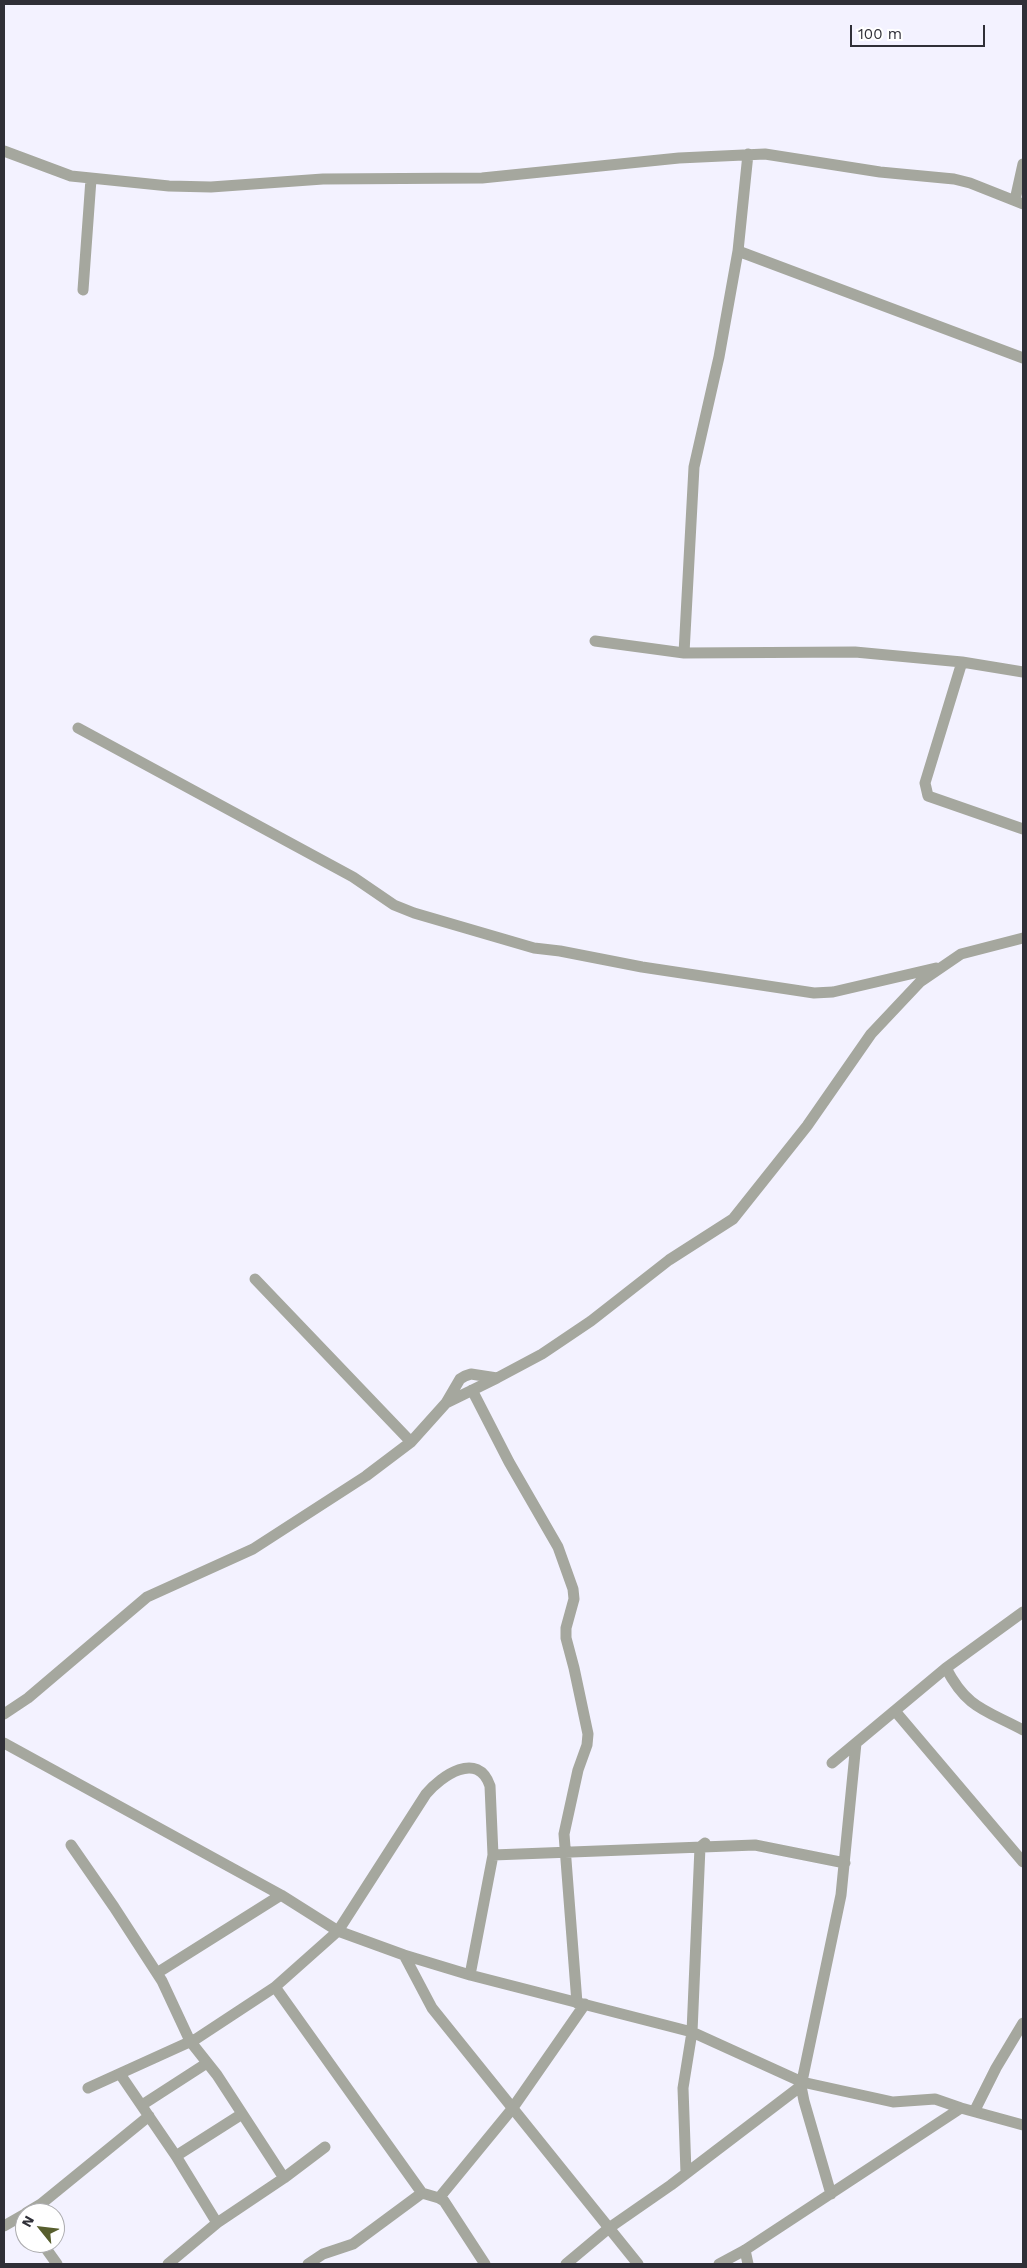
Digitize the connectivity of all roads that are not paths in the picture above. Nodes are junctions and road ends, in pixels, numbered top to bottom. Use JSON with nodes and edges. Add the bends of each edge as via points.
{"nodes":[{"id":1,"x":4,"y":151,"type":"edge"},
{"id":2,"x":748,"y":154,"type":"junction"},
{"id":3,"x":1023,"y":164,"type":"edge"},
{"id":4,"x":91,"y":179,"type":"junction"},
{"id":5,"x":1019,"y":202,"type":"edge"},
{"id":6,"x":738,"y":251,"type":"junction"},
{"id":7,"x":83,"y":290,"type":"dead end"},
{"id":8,"x":1023,"y":358,"type":"edge"},
{"id":9,"x":594,"y":641,"type":"dead end"},
{"id":10,"x":684,"y":653,"type":"junction"},
{"id":11,"x":962,"y":662,"type":"junction"},
{"id":12,"x":1023,"y":672,"type":"edge"},
{"id":13,"x":78,"y":728,"type":"dead end"},
{"id":14,"x":1023,"y":829,"type":"edge"},
{"id":15,"x":1021,"y":940,"type":"edge"},
{"id":16,"x":940,"y":967,"type":"junction"},
{"id":17,"x":255,"y":1279,"type":"dead end"},
{"id":18,"x":497,"y":1378,"type":"junction"},
{"id":19,"x":472,"y":1390,"type":"junction"},
{"id":20,"x":446,"y":1403,"type":"junction"},
{"id":21,"x":411,"y":1442,"type":"junction"},
{"id":22,"x":1023,"y":1612,"type":"edge"},
{"id":23,"x":946,"y":1668,"type":"junction"},
{"id":24,"x":895,"y":1711,"type":"junction"},
{"id":25,"x":4,"y":1714,"type":"edge"},
{"id":26,"x":1023,"y":1730,"type":"edge"},
{"id":27,"x":4,"y":1743,"type":"edge"},
{"id":28,"x":856,"y":1743,"type":"junction"},
{"id":29,"x":832,"y":1763,"type":"dead end"},
{"id":30,"x":703,"y":1845,"type":"junction"},
{"id":31,"x":71,"y":1846,"type":"dead end"},
{"id":32,"x":565,"y":1852,"type":"junction"},
{"id":33,"x":492,"y":1855,"type":"junction"},
{"id":34,"x":1023,"y":1862,"type":"edge"},
{"id":35,"x":845,"y":1863,"type":"junction"},
{"id":36,"x":281,"y":1895,"type":"junction"},
{"id":37,"x":338,"y":1931,"type":"junction"},
{"id":38,"x":404,"y":1955,"type":"junction"},
{"id":39,"x":157,"y":1973,"type":"junction"},
{"id":40,"x":470,"y":1974,"type":"junction"},
{"id":41,"x":274,"y":1988,"type":"junction"},
{"id":42,"x":581,"y":2004,"type":"junction"},
{"id":43,"x":1023,"y":2023,"type":"edge"},
{"id":44,"x":692,"y":2032,"type":"junction"},
{"id":45,"x":190,"y":2041,"type":"junction"},
{"id":46,"x":207,"y":2063,"type":"junction"},
{"id":47,"x":120,"y":2074,"type":"junction"},
{"id":48,"x":802,"y":2084,"type":"junction"},
{"id":49,"x":88,"y":2088,"type":"dead end"},
{"id":50,"x":142,"y":2105,"type":"junction"},
{"id":51,"x":512,"y":2108,"type":"junction"},
{"id":52,"x":961,"y":2108,"type":"junction"},
{"id":53,"x":975,"y":2110,"type":"junction"},
{"id":54,"x":242,"y":2114,"type":"junction"},
{"id":55,"x":149,"y":2116,"type":"junction"},
{"id":56,"x":1023,"y":2125,"type":"edge"},
{"id":57,"x":325,"y":2146,"type":"dead end"},
{"id":58,"x":176,"y":2156,"type":"junction"},
{"id":59,"x":686,"y":2173,"type":"junction"},
{"id":60,"x":284,"y":2178,"type":"junction"},
{"id":61,"x":422,"y":2194,"type":"junction"},
{"id":62,"x":831,"y":2194,"type":"junction"},
{"id":63,"x":439,"y":2198,"type":"junction"},
{"id":64,"x":42,"y":2203,"type":"edge"},
{"id":65,"x":217,"y":2223,"type":"junction"},
{"id":66,"x":610,"y":2228,"type":"junction"},
{"id":67,"x":745,"y":2250,"type":"junction"},
{"id":68,"x":49,"y":2253,"type":"edge"},
{"id":69,"x":57,"y":2264,"type":"edge"},
{"id":70,"x":168,"y":2264,"type":"edge"},
{"id":71,"x":308,"y":2264,"type":"edge"},
{"id":72,"x":485,"y":2264,"type":"edge"},
{"id":73,"x":566,"y":2264,"type":"edge"},
{"id":74,"x":638,"y":2264,"type":"edge"},
{"id":75,"x":719,"y":2264,"type":"edge"},
{"id":76,"x":748,"y":2264,"type":"edge"}],
"edges":[{"from":1,"to":4,"type":"street","via":[[71,176]]},
{"from":2,"to":4,"type":"street","via":[[482,178],[323,179],[211,186]]},
{"from":2,"to":5,"type":"street","via":[[777,154],[880,172],[954,178]]},
{"from":2,"to":6,"type":"street"},
{"from":3,"to":5,"type":"street"},
{"from":4,"to":7,"type":"street"},
{"from":6,"to":8,"type":"street"},
{"from":6,"to":10,"type":"street","via":[[719,357],[694,467]]},
{"from":9,"to":10,"type":"street"},
{"from":10,"to":11,"type":"street","via":[[855,652]]},
{"from":11,"to":12,"type":"street"},
{"from":11,"to":14,"type":"street","via":[[925,783],[928,796]]},
{"from":13,"to":16,"type":"street","via":[[353,877],[394,905],[534,948],[814,993],[833,992]]},
{"from":15,"to":16,"type":"street","via":[[961,954]]},
{"from":16,"to":18,"type":"street","via":[[920,982],[871,1034],[807,1126],[740,1213],[669,1260],[591,1321],[542,1354]]},
{"from":17,"to":21,"type":"street"},
{"from":18,"to":19,"type":"street"},
{"from":18,"to":20,"type":"street","via":[[465,1376]]},
{"from":19,"to":20,"type":"street"},
{"from":19,"to":32,"type":"street","via":[[558,1547],[573,1589],[566,1638],[588,1734],[568,1812]]},
{"from":20,"to":21,"type":"street"},
{"from":21,"to":25,"type":"street","via":[[366,1476],[253,1550],[146,1597],[28,1698]]},
{"from":22,"to":23,"type":"street"},
{"from":23,"to":24,"type":"street"},
{"from":23,"to":26,"type":"street","via":[[956,1687],[971,1703]]},
{"from":24,"to":28,"type":"street"},
{"from":24,"to":34,"type":"street"},
{"from":27,"to":36,"type":"street"},
{"from":28,"to":29,"type":"street"},
{"from":28,"to":35,"type":"street"},
{"from":30,"to":32,"type":"street"},
{"from":30,"to":35,"type":"street","via":[[755,1846]]},
{"from":30,"to":44,"type":"street"},
{"from":31,"to":39,"type":"street"},
{"from":32,"to":33,"type":"street"},
{"from":32,"to":42,"type":"street"},
{"from":33,"to":37,"type":"street","via":[[488,1777],[475,1768],[462,1767],[426,1794]]},
{"from":33,"to":40,"type":"street"},
{"from":35,"to":48,"type":"street"},
{"from":36,"to":37,"type":"street"},
{"from":36,"to":39,"type":"street"},
{"from":37,"to":38,"type":"street"},
{"from":37,"to":41,"type":"street"},
{"from":38,"to":40,"type":"street"},
{"from":38,"to":51,"type":"street","via":[[432,2008]]},
{"from":39,"to":45,"type":"street"},
{"from":40,"to":42,"type":"street"},
{"from":41,"to":45,"type":"street"},
{"from":41,"to":61,"type":"street"},
{"from":42,"to":44,"type":"street"},
{"from":42,"to":51,"type":"street"},
{"from":43,"to":53,"type":"street"},
{"from":44,"to":48,"type":"street"},
{"from":44,"to":59,"type":"street","via":[[683,2088]]},
{"from":45,"to":46,"type":"street"},
{"from":45,"to":47,"type":"street"},
{"from":46,"to":50,"type":"street"},
{"from":46,"to":54,"type":"street"},
{"from":47,"to":49,"type":"street"},
{"from":47,"to":50,"type":"street"},
{"from":48,"to":52,"type":"street","via":[[893,2102],[935,2099]]},
{"from":48,"to":59,"type":"street"},
{"from":48,"to":62,"type":"street","via":[[804,2102]]},
{"from":50,"to":55,"type":"street"},
{"from":51,"to":63,"type":"street"},
{"from":51,"to":66,"type":"street"},
{"from":52,"to":53,"type":"street"},
{"from":52,"to":62,"type":"street"},
{"from":53,"to":56,"type":"street"},
{"from":54,"to":58,"type":"street"},
{"from":54,"to":60,"type":"street"},
{"from":55,"to":58,"type":"street"},
{"from":55,"to":64,"type":"street"},
{"from":57,"to":60,"type":"street"},
{"from":58,"to":65,"type":"street"},
{"from":59,"to":66,"type":"street"},
{"from":60,"to":65,"type":"street"},
{"from":61,"to":63,"type":"street"},
{"from":61,"to":71,"type":"street","via":[[353,2244],[323,2254]]},
{"from":62,"to":67,"type":"street"},
{"from":63,"to":72,"type":"street"},
{"from":65,"to":70,"type":"street"},
{"from":66,"to":73,"type":"street"},
{"from":66,"to":74,"type":"street"},
{"from":67,"to":75,"type":"street"},
{"from":67,"to":76,"type":"street"},
{"from":68,"to":69,"type":"street"}]}
